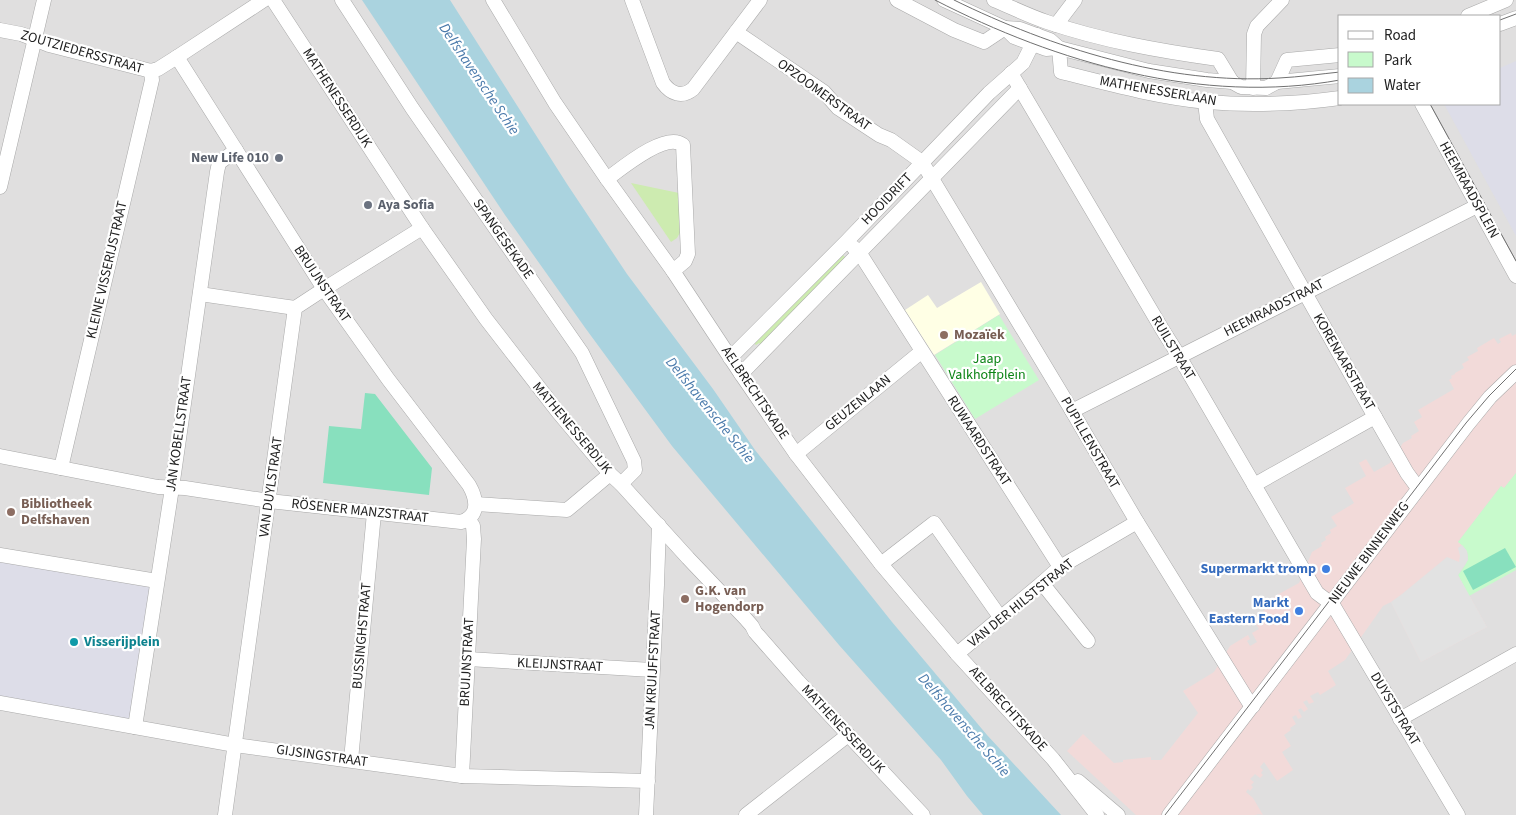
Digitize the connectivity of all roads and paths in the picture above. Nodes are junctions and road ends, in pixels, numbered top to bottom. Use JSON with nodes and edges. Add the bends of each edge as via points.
{"nodes":[{"id":1,"x":44,"y":0,"type":"edge"},
{"id":2,"x":264,"y":0,"type":"edge"},
{"id":3,"x":273,"y":0,"type":"edge"},
{"id":4,"x":342,"y":0,"type":"edge"},
{"id":5,"x":493,"y":0,"type":"edge"},
{"id":6,"x":632,"y":0,"type":"edge"},
{"id":7,"x":760,"y":0,"type":"edge"},
{"id":8,"x":897,"y":0,"type":"edge"},
{"id":9,"x":944,"y":0,"type":"edge"},
{"id":10,"x":994,"y":0,"type":"edge"},
{"id":11,"x":1075,"y":0,"type":"edge"},
{"id":12,"x":1282,"y":0,"type":"edge"},
{"id":13,"x":1506,"y":0,"type":"edge"},
{"id":14,"x":1470,"y":15,"type":"edge"},
{"id":15,"x":1516,"y":18,"type":"edge"},
{"id":16,"x":1501,"y":24,"type":"edge"},
{"id":17,"x":1056,"y":25,"type":"junction"},
{"id":18,"x":1005,"y":28,"type":"junction"},
{"id":19,"x":0,"y":30,"type":"edge"},
{"id":20,"x":736,"y":32,"type":"junction"},
{"id":21,"x":35,"y":40,"type":"junction"},
{"id":22,"x":1034,"y":40,"type":"junction"},
{"id":23,"x":1059,"y":48,"type":"junction"},
{"id":24,"x":1338,"y":55,"type":"edge"},
{"id":25,"x":177,"y":57,"type":"junction"},
{"id":26,"x":151,"y":71,"type":"junction"},
{"id":27,"x":1011,"y":73,"type":"junction"},
{"id":28,"x":1338,"y":76,"type":"edge"},
{"id":29,"x":1232,"y":82,"type":"junction"},
{"id":30,"x":1276,"y":82,"type":"junction"},
{"id":31,"x":1253,"y":83,"type":"junction"},
{"id":32,"x":1020,"y":88,"type":"junction"},
{"id":33,"x":1338,"y":98,"type":"edge"},
{"id":34,"x":1205,"y":102,"type":"junction"},
{"id":35,"x":1423,"y":105,"type":"edge"},
{"id":36,"x":236,"y":150,"type":"junction"},
{"id":37,"x":922,"y":162,"type":"junction"},
{"id":38,"x":931,"y":178,"type":"junction"},
{"id":39,"x":607,"y":179,"type":"junction"},
{"id":40,"x":0,"y":187,"type":"edge"},
{"id":41,"x":1477,"y":206,"type":"junction"},
{"id":42,"x":422,"y":228,"type":"junction"},
{"id":43,"x":847,"y":241,"type":"junction"},
{"id":44,"x":858,"y":252,"type":"junction"},
{"id":45,"x":673,"y":271,"type":"junction"},
{"id":46,"x":1516,"y":276,"type":"edge"},
{"id":47,"x":324,"y":289,"type":"junction"},
{"id":48,"x":1304,"y":293,"type":"junction"},
{"id":49,"x":200,"y":294,"type":"junction"},
{"id":50,"x":295,"y":308,"type":"junction"},
{"id":51,"x":921,"y":352,"type":"junction"},
{"id":52,"x":1179,"y":356,"type":"junction"},
{"id":53,"x":730,"y":358,"type":"junction"},
{"id":54,"x":1516,"y":372,"type":"edge"},
{"id":55,"x":740,"y":374,"type":"junction"},
{"id":56,"x":1072,"y":411,"type":"junction"},
{"id":57,"x":1374,"y":416,"type":"junction"},
{"id":58,"x":796,"y":454,"type":"junction"},
{"id":59,"x":0,"y":456,"type":"edge"},
{"id":60,"x":61,"y":468,"type":"junction"},
{"id":61,"x":610,"y":474,"type":"junction"},
{"id":62,"x":621,"y":484,"type":"junction"},
{"id":63,"x":1254,"y":485,"type":"junction"},
{"id":64,"x":172,"y":488,"type":"junction"},
{"id":65,"x":1418,"y":488,"type":"junction"},
{"id":66,"x":268,"y":501,"type":"junction"},
{"id":67,"x":476,"y":504,"type":"junction"},
{"id":68,"x":374,"y":513,"type":"junction"},
{"id":69,"x":468,"y":520,"type":"junction"},
{"id":70,"x":1136,"y":522,"type":"junction"},
{"id":71,"x":659,"y":526,"type":"junction"},
{"id":72,"x":0,"y":555,"type":"edge"},
{"id":73,"x":881,"y":564,"type":"junction"},
{"id":74,"x":1060,"y":567,"type":"junction"},
{"id":75,"x":157,"y":581,"type":"junction"},
{"id":76,"x":1042,"y":584,"type":"junction"},
{"id":77,"x":1331,"y":604,"type":"junction"},
{"id":78,"x":1000,"y":618,"type":"junction"},
{"id":79,"x":1088,"y":641,"type":"dead end"},
{"id":80,"x":957,"y":654,"type":"junction"},
{"id":81,"x":1516,"y":654,"type":"edge"},
{"id":82,"x":468,"y":660,"type":"junction"},
{"id":83,"x":652,"y":670,"type":"junction"},
{"id":84,"x":0,"y":703,"type":"edge"},
{"id":85,"x":1253,"y":706,"type":"junction"},
{"id":86,"x":1400,"y":719,"type":"junction"},
{"id":87,"x":135,"y":726,"type":"junction"},
{"id":88,"x":848,"y":735,"type":"junction"},
{"id":89,"x":1227,"y":739,"type":"junction"},
{"id":90,"x":235,"y":744,"type":"junction"},
{"id":91,"x":1053,"y":759,"type":"junction"},
{"id":92,"x":351,"y":760,"type":"junction"},
{"id":93,"x":462,"y":776,"type":"junction"},
{"id":94,"x":648,"y":781,"type":"junction"},
{"id":95,"x":225,"y":815,"type":"edge"},
{"id":96,"x":646,"y":815,"type":"edge"},
{"id":97,"x":746,"y":815,"type":"edge"},
{"id":98,"x":923,"y":815,"type":"edge"},
{"id":99,"x":1097,"y":815,"type":"edge"},
{"id":100,"x":1118,"y":815,"type":"edge"},
{"id":101,"x":1158,"y":815,"type":"edge"},
{"id":102,"x":1169,"y":815,"type":"edge"},
{"id":103,"x":1458,"y":815,"type":"edge"}],
"edges":[{"from":1,"to":21,"type":"street"},
{"from":2,"to":25,"type":"street","name":"ZOUTZIEDERSSTRAAT"},
{"from":3,"to":42,"type":"street","name":"MATHENESSERDIJK"},
{"from":4,"to":62,"type":"street","name":"SPANGESEKADE","via":[[412,108],[582,353],[634,461],[635,470]]},
{"from":5,"to":39,"type":"street","name":"AELBRECHTSKADE","via":[[555,103]]},
{"from":6,"to":20,"type":"street","via":[[663,83],[679,95],[692,89]]},
{"from":7,"to":20,"type":"street"},
{"from":8,"to":18,"type":"street","via":[[984,42]]},
{"from":9,"to":18,"type":"street","name":"MATHENESSERLAAN"},
{"from":10,"to":17,"type":"street","name":"MATHENESSERLAAN"},
{"from":11,"to":17,"type":"street"},
{"from":12,"to":31,"type":"street","via":[[1257,26],[1254,34]]},
{"from":13,"to":14,"type":"street"},
{"from":15,"to":16,"type":"street"},
{"from":17,"to":29,"type":"street","name":"MATHENESSERLAAN","via":[[1162,51],[1218,59]]},
{"from":18,"to":22,"type":"street","name":"MATHENESSERLAAN","via":[[1014,37]]},
{"from":19,"to":21,"type":"street","name":"ZOUTZIEDERSSTRAAT"},
{"from":20,"to":37,"type":"street","name":"OPZOOMERSTRAAT","via":[[824,92],[838,108]]},
{"from":21,"to":26,"type":"street","name":"ZOUTZIEDERSSTRAAT"},
{"from":21,"to":40,"type":"street"},
{"from":22,"to":23,"type":"street","name":"MATHENESSERLAAN","via":[[1046,48]]},
{"from":22,"to":27,"type":"street","name":"HOOIDRIFT","via":[[1023,63]]},
{"from":23,"to":29,"type":"street","name":"MATHENESSERLAAN","via":[[1149,70]]},
{"from":23,"to":34,"type":"street","name":"MATHENESSERLAAN","via":[[1061,72],[1135,90]]},
{"from":24,"to":30,"type":"street","via":[[1286,60]]},
{"from":25,"to":26,"type":"street","name":"ZOUTZIEDERSSTRAAT"},
{"from":25,"to":36,"type":"street","name":"BRUIJNSTRAAT"},
{"from":26,"to":60,"type":"street","name":"KLEINE VISSERIJSTRAAT","via":[[152,80]]},
{"from":27,"to":32,"type":"street","name":"RUILSTRAAT"},
{"from":27,"to":37,"type":"street","name":"HOOIDRIFT"},
{"from":28,"to":30,"type":"street"},
{"from":29,"to":31,"type":"street","name":"MATHENESSERLAAN","via":[[1241,87]]},
{"from":30,"to":31,"type":"street","via":[[1266,88]]},
{"from":32,"to":38,"type":"street","name":"HOOIDRIFT"},
{"from":32,"to":52,"type":"street","name":"RUILSTRAAT"},
{"from":33,"to":34,"type":"street","name":"MATHENESSERLAAN","via":[[1253,105]]},
{"from":34,"to":48,"type":"street","name":"KORENAARSTRAAT","via":[[1207,120]]},
{"from":35,"to":41,"type":"street","name":"HEEMRAADSPLEIN"},
{"from":36,"to":47,"type":"street","name":"BRUIJNSTRAAT"},
{"from":36,"to":49,"type":"street","name":"JAN KOBELLSTRAAT","via":[[219,163]]},
{"from":37,"to":38,"type":"street","name":"OPZOOMERSTRAAT"},
{"from":37,"to":43,"type":"street","name":"HOOIDRIFT"},
{"from":38,"to":44,"type":"street","name":"HOOIDRIFT"},
{"from":38,"to":56,"type":"street","name":"PUPILLENSTRAAT"},
{"from":39,"to":45,"type":"street","name":"AELBRECHTSKADE"},
{"from":39,"to":45,"type":"street","via":[[661,144],[679,142],[683,145],[688,254]]},
{"from":41,"to":46,"type":"street","name":"HEEMRAADSPLEIN"},
{"from":41,"to":48,"type":"street","name":"HEEMRAADSTRAAT"},
{"from":42,"to":47,"type":"street"},
{"from":42,"to":61,"type":"street","name":"MATHENESSERDIJK","via":[[528,374]]},
{"from":43,"to":44,"type":"street","name":"RUWAARDSTRAAT"},
{"from":43,"to":53,"type":"street","name":"HOOIDRIFT"},
{"from":44,"to":51,"type":"street","name":"RUWAARDSTRAAT"},
{"from":44,"to":55,"type":"street","name":"HOOIDRIFT"},
{"from":45,"to":53,"type":"street","name":"AELBRECHTSKADE"},
{"from":47,"to":50,"type":"street"},
{"from":47,"to":67,"type":"street","name":"BRUIJNSTRAAT","via":[[468,485]]},
{"from":48,"to":52,"type":"street","name":"HEEMRAADSTRAAT"},
{"from":48,"to":57,"type":"street","name":"KORENAARSTRAAT"},
{"from":49,"to":50,"type":"street"},
{"from":49,"to":64,"type":"street","name":"JAN KOBELLSTRAAT"},
{"from":50,"to":66,"type":"street","name":"VAN DUYLSTRAAT"},
{"from":51,"to":58,"type":"street","name":"GEUZENLAAN"},
{"from":51,"to":74,"type":"street","name":"RUWAARDSTRAAT"},
{"from":52,"to":56,"type":"street","name":"HEEMRAADSTRAAT"},
{"from":52,"to":63,"type":"street","name":"RUILSTRAAT"},
{"from":53,"to":55,"type":"street","name":"AELBRECHTSKADE"},
{"from":54,"to":65,"type":"street","name":"NIEUWE BINNENWEG","via":[[1485,404]]},
{"from":55,"to":58,"type":"street","name":"AELBRECHTSKADE"},
{"from":56,"to":70,"type":"street","name":"PUPILLENSTRAAT"},
{"from":57,"to":63,"type":"street"},
{"from":57,"to":65,"type":"street","name":"KORENAARSTRAAT"},
{"from":58,"to":73,"type":"street","name":"AELBRECHTSKADE"},
{"from":59,"to":60,"type":"street","name":"RÖSENER MANZSTRAAT"},
{"from":60,"to":64,"type":"street","name":"RÖSENER MANZSTRAAT"},
{"from":61,"to":62,"type":"street","name":"MATHENESSERDIJK"},
{"from":61,"to":67,"type":"street","via":[[567,510]]},
{"from":62,"to":71,"type":"street","name":"MATHENESSERDIJK"},
{"from":63,"to":77,"type":"street","name":"RUILSTRAAT","via":[[1316,593]]},
{"from":64,"to":66,"type":"street","name":"RÖSENER MANZSTRAAT"},
{"from":64,"to":75,"type":"street","name":"JAN KOBELLSTRAAT"},
{"from":65,"to":77,"type":"street","name":"NIEUWE BINNENWEG"},
{"from":66,"to":68,"type":"street","name":"RÖSENER MANZSTRAAT"},
{"from":66,"to":90,"type":"street","name":"VAN DUYLSTRAAT"},
{"from":67,"to":69,"type":"street"},
{"from":68,"to":69,"type":"street","name":"RÖSENER MANZSTRAAT","via":[[461,522]]},
{"from":68,"to":92,"type":"street","name":"BUSSINGHSTRAAT"},
{"from":69,"to":82,"type":"street","name":"BRUIJNSTRAAT","via":[[473,526],[474,539]]},
{"from":70,"to":74,"type":"street","name":"VAN DER HILSTSTRAAT"},
{"from":70,"to":85,"type":"street","name":"PUPILLENSTRAAT"},
{"from":71,"to":83,"type":"street","name":"JAN KRUIJFFSTRAAT"},
{"from":71,"to":88,"type":"street","name":"MATHENESSERDIJK"},
{"from":72,"to":75,"type":"street"},
{"from":73,"to":78,"type":"street","via":[[934,523]]},
{"from":73,"to":80,"type":"street","name":"AELBRECHTSKADE"},
{"from":74,"to":76,"type":"street","name":"VAN DER HILSTSTRAAT"},
{"from":75,"to":87,"type":"street","name":"JAN KOBELLSTRAAT"},
{"from":76,"to":78,"type":"street","name":"VAN DER HILSTSTRAAT"},
{"from":76,"to":79,"type":"street"},
{"from":77,"to":85,"type":"street","name":"NIEUWE BINNENWEG"},
{"from":77,"to":86,"type":"street","name":"DUYSTSTRAAT"},
{"from":78,"to":80,"type":"street","name":"VAN DER HILSTSTRAAT"},
{"from":80,"to":91,"type":"street","name":"AELBRECHTSKADE"},
{"from":81,"to":86,"type":"street"},
{"from":82,"to":83,"type":"street","name":"KLEIJNSTRAAT"},
{"from":82,"to":93,"type":"street","name":"BRUIJNSTRAAT"},
{"from":83,"to":94,"type":"street","name":"JAN KRUIJFFSTRAAT"},
{"from":84,"to":87,"type":"street","name":"GIJSINGSTRAAT"},
{"from":85,"to":89,"type":"street","name":"NIEUWE BINNENWEG"},
{"from":86,"to":103,"type":"street","name":"DUYSTSTRAAT"},
{"from":87,"to":90,"type":"street","name":"GIJSINGSTRAAT"},
{"from":88,"to":97,"type":"street"},
{"from":88,"to":98,"type":"street","name":"MATHENESSERDIJK"},
{"from":89,"to":101,"type":"street","name":"NIEUWE BINNENWEG","via":[[1196,765]]},
{"from":89,"to":102,"type":"street","name":"NIEUWE BINNENWEG"},
{"from":90,"to":92,"type":"street","name":"GIJSINGSTRAAT"},
{"from":90,"to":95,"type":"street","name":"VAN DUYLSTRAAT"},
{"from":91,"to":99,"type":"street","name":"AELBRECHTSKADE"},
{"from":91,"to":100,"type":"street","name":"AELBRECHTSKADE"},
{"from":92,"to":93,"type":"street","name":"GIJSINGSTRAAT"},
{"from":93,"to":94,"type":"street","name":"GIJSINGSTRAAT"},
{"from":94,"to":96,"type":"street","name":"JAN KRUIJFFSTRAAT"}]}
